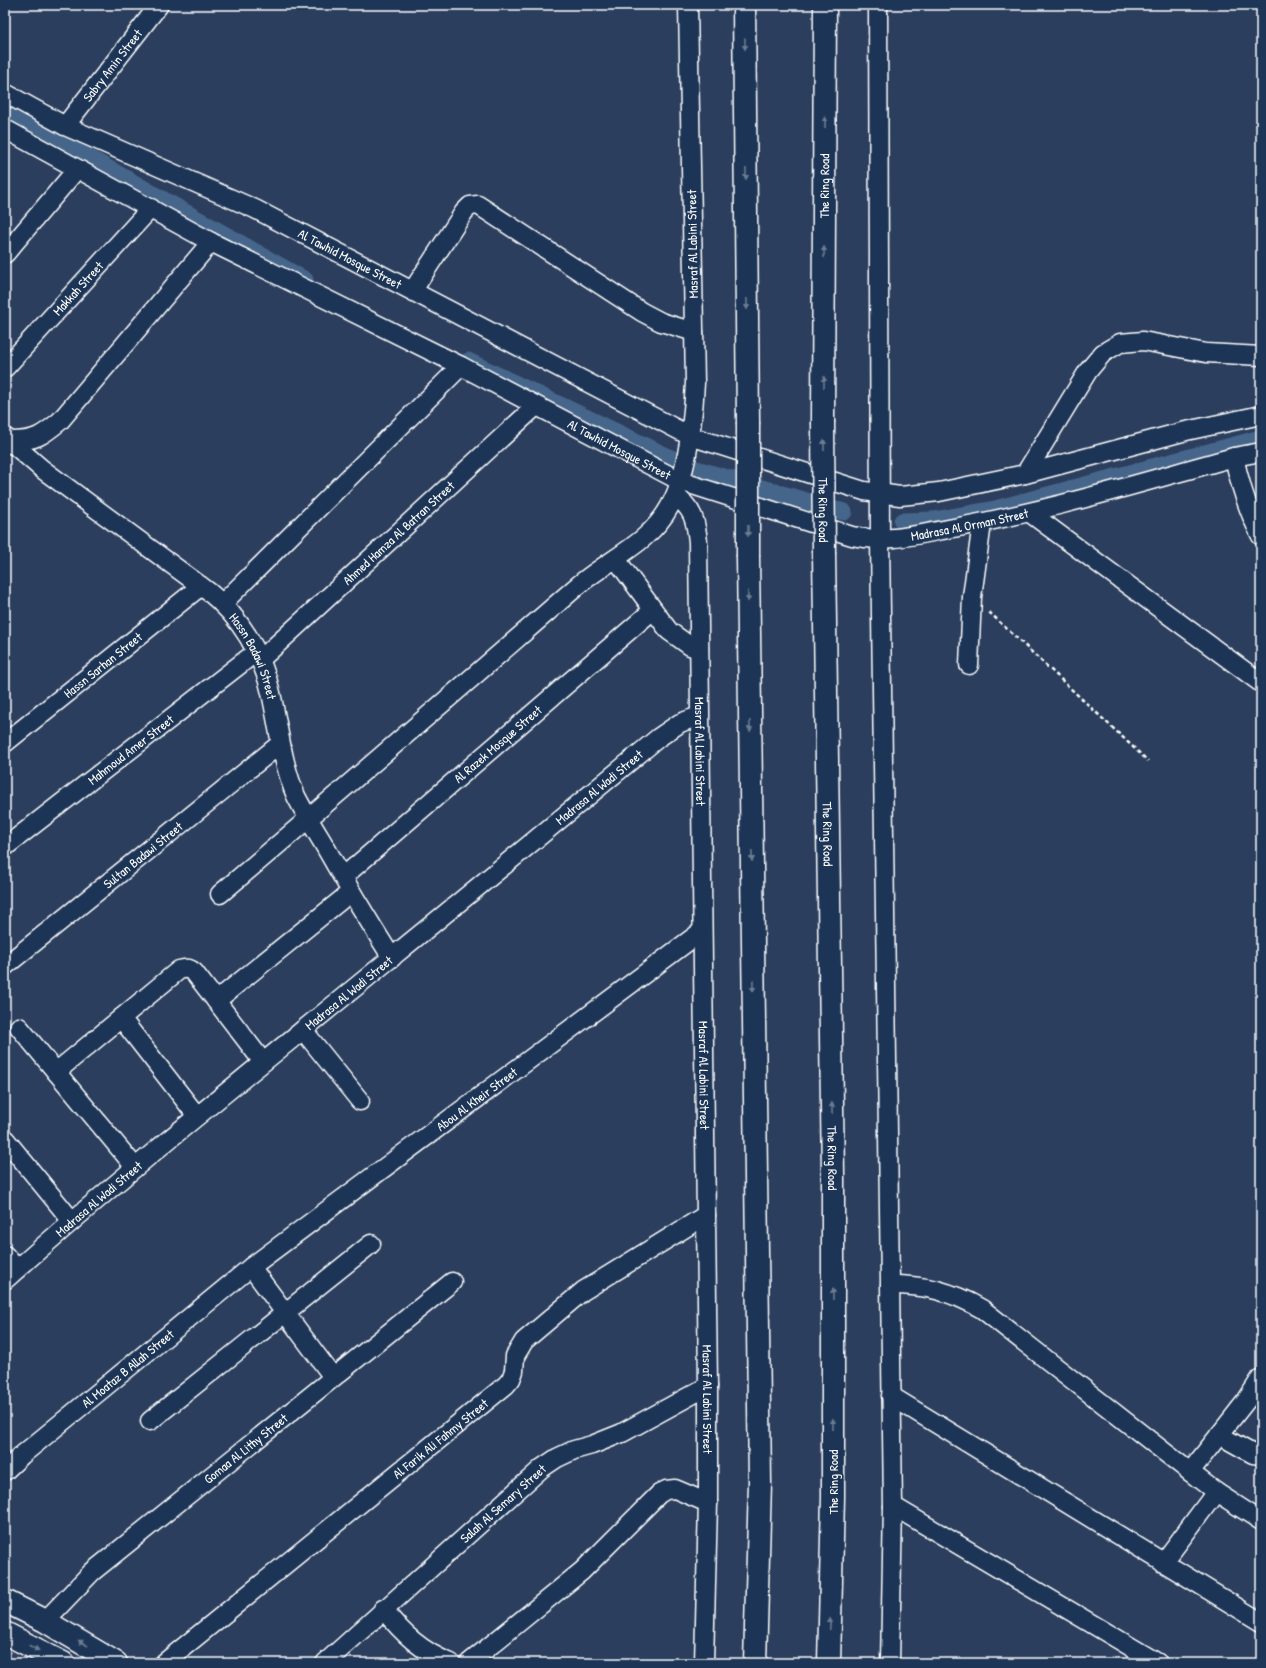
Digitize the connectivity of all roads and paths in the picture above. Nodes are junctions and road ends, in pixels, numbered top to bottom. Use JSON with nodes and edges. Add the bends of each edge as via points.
{"nodes":[{"id":1,"x":159,"y":5,"type":"edge"},
{"id":2,"x":688,"y":5,"type":"edge"},
{"id":3,"x":744,"y":5,"type":"edge"},
{"id":4,"x":825,"y":5,"type":"edge"},
{"id":5,"x":878,"y":5,"type":"edge"},
{"id":6,"x":5,"y":93,"type":"edge"},
{"id":7,"x":65,"y":126,"type":"junction"},
{"id":8,"x":7,"y":132,"type":"edge"},
{"id":9,"x":77,"y":170,"type":"junction"},
{"id":10,"x":151,"y":208,"type":"junction"},
{"id":11,"x":211,"y":242,"type":"junction"},
{"id":12,"x":5,"y":254,"type":"edge"},
{"id":13,"x":413,"y":290,"type":"junction"},
{"id":14,"x":694,"y":332,"type":"junction"},
{"id":15,"x":1261,"y":356,"type":"edge"},
{"id":16,"x":461,"y":366,"type":"junction"},
{"id":17,"x":5,"y":368,"type":"edge"},
{"id":18,"x":536,"y":406,"type":"junction"},
{"id":19,"x":1261,"y":415,"type":"edge"},
{"id":20,"x":690,"y":436,"type":"junction"},
{"id":21,"x":7,"y":441,"type":"edge"},
{"id":22,"x":1261,"y":452,"type":"edge"},
{"id":23,"x":1234,"y":457,"type":"junction"},
{"id":24,"x":1025,"y":474,"type":"junction"},
{"id":25,"x":677,"y":489,"type":"junction"},
{"id":26,"x":880,"y":494,"type":"junction"},
{"id":27,"x":1030,"y":513,"type":"junction"},
{"id":28,"x":982,"y":523,"type":"junction"},
{"id":29,"x":1261,"y":536,"type":"edge"},
{"id":30,"x":880,"y":540,"type":"junction"},
{"id":31,"x":616,"y":559,"type":"junction"},
{"id":32,"x":201,"y":586,"type":"junction"},
{"id":33,"x":972,"y":597,"type":"junction"},
{"id":34,"x":222,"y":604,"type":"junction"},
{"id":35,"x":653,"y":610,"type":"junction"},
{"id":36,"x":699,"y":650,"type":"junction"},
{"id":37,"x":258,"y":656,"type":"junction"},
{"id":38,"x":969,"y":665,"type":"dead end"},
{"id":39,"x":1261,"y":683,"type":"edge"},
{"id":40,"x":699,"y":716,"type":"junction"},
{"id":41,"x":5,"y":743,"type":"edge"},
{"id":42,"x":280,"y":744,"type":"junction"},
{"id":43,"x":1148,"y":761,"type":"dead end"},
{"id":44,"x":309,"y":819,"type":"junction"},
{"id":45,"x":5,"y":848,"type":"edge"},
{"id":46,"x":347,"y":885,"type":"junction"},
{"id":47,"x":220,"y":894,"type":"dead end"},
{"id":48,"x":702,"y":931,"type":"junction"},
{"id":49,"x":392,"y":958,"type":"junction"},
{"id":50,"x":5,"y":966,"type":"edge"},
{"id":51,"x":216,"y":1001,"type":"junction"},
{"id":52,"x":121,"y":1018,"type":"junction"},
{"id":53,"x":18,"y":1027,"type":"dead end"},
{"id":54,"x":303,"y":1030,"type":"junction"},
{"id":55,"x":263,"y":1062,"type":"junction"},
{"id":56,"x":56,"y":1072,"type":"junction"},
{"id":57,"x":360,"y":1101,"type":"dead end"},
{"id":58,"x":196,"y":1116,"type":"junction"},
{"id":59,"x":5,"y":1139,"type":"edge"},
{"id":60,"x":135,"y":1167,"type":"junction"},
{"id":61,"x":706,"y":1215,"type":"junction"},
{"id":62,"x":72,"y":1221,"type":"junction"},
{"id":63,"x":371,"y":1244,"type":"dead end"},
{"id":64,"x":5,"y":1256,"type":"edge"},
{"id":65,"x":251,"y":1267,"type":"junction"},
{"id":66,"x":11,"y":1275,"type":"edge"},
{"id":67,"x":452,"y":1282,"type":"dead end"},
{"id":68,"x":890,"y":1285,"type":"junction"},
{"id":69,"x":285,"y":1312,"type":"junction"},
{"id":70,"x":332,"y":1377,"type":"junction"},
{"id":71,"x":1261,"y":1378,"type":"edge"},
{"id":72,"x":708,"y":1386,"type":"junction"},
{"id":73,"x":891,"y":1396,"type":"junction"},
{"id":74,"x":150,"y":1421,"type":"dead end"},
{"id":75,"x":1219,"y":1435,"type":"junction"},
{"id":76,"x":1261,"y":1455,"type":"edge"},
{"id":77,"x":5,"y":1471,"type":"edge"},
{"id":78,"x":1190,"y":1472,"type":"junction"},
{"id":79,"x":1216,"y":1492,"type":"junction"},
{"id":80,"x":708,"y":1503,"type":"junction"},
{"id":81,"x":893,"y":1506,"type":"junction"},
{"id":82,"x":1261,"y":1521,"type":"edge"},
{"id":83,"x":1163,"y":1563,"type":"junction"},
{"id":84,"x":5,"y":1602,"type":"edge"},
{"id":85,"x":383,"y":1609,"type":"junction"},
{"id":86,"x":45,"y":1621,"type":"junction"},
{"id":87,"x":1261,"y":1622,"type":"edge"},
{"id":88,"x":5,"y":1633,"type":"edge"},
{"id":89,"x":62,"y":1663,"type":"edge"},
{"id":90,"x":116,"y":1663,"type":"edge"},
{"id":91,"x":164,"y":1663,"type":"edge"},
{"id":92,"x":326,"y":1663,"type":"edge"},
{"id":93,"x":450,"y":1663,"type":"edge"},
{"id":94,"x":468,"y":1663,"type":"edge"},
{"id":95,"x":704,"y":1663,"type":"edge"},
{"id":96,"x":755,"y":1663,"type":"edge"},
{"id":97,"x":829,"y":1663,"type":"edge"},
{"id":98,"x":890,"y":1663,"type":"edge"},
{"id":99,"x":1158,"y":1663,"type":"edge"}],
"edges":[{"from":1,"to":7,"type":"street","name":"Sabry Amin Street"},
{"from":2,"to":14,"type":"street","name":"Masraf Al Labini Street"},
{"from":3,"to":96,"type":"main road","one_way":true,"bridge":true,"via":[[760,1483]]},
{"from":97,"to":4,"type":"main road","name":"The Ring Road","one_way":true,"bridge":true,"via":[[833,1497],[833,1174],[824,554]]},
{"from":5,"to":26,"type":"street"},
{"from":6,"to":7,"type":"street","name":"Al Tawhid Mosque Street"},
{"from":7,"to":13,"type":"street","name":"Al Tawhid Mosque Street","via":[[255,208]]},
{"from":8,"to":9,"type":"street","name":"Al Tawhid Mosque Street"},
{"from":9,"to":10,"type":"street","name":"Al Tawhid Mosque Street"},
{"from":9,"to":12,"type":"street"},
{"from":10,"to":11,"type":"street","name":"Al Tawhid Mosque Street"},
{"from":10,"to":17,"type":"street","name":"Makkah Street"},
{"from":11,"to":16,"type":"street","name":"Al Tawhid Mosque Street"},
{"from":11,"to":21,"type":"street","via":[[60,421],[42,435],[26,441]]},
{"from":13,"to":14,"type":"street","via":[[464,212],[470,206],[478,205],[642,312],[661,322]]},
{"from":13,"to":20,"type":"street","name":"Al Tawhid Mosque Street"},
{"from":14,"to":20,"type":"street","name":"Masraf Al Labini Street","via":[[695,383]]},
{"from":15,"to":24,"type":"street","via":[[1206,353],[1143,341],[1120,343],[1103,353],[1088,370]]},
{"from":16,"to":18,"type":"street","name":"Al Tawhid Mosque Street"},
{"from":16,"to":34,"type":"street"},
{"from":18,"to":25,"type":"street","name":"Al Tawhid Mosque Street"},
{"from":18,"to":37,"type":"street","name":"Ahmed Hamza Al Batran Street"},
{"from":19,"to":24,"type":"street","via":[[1186,431]]},
{"from":20,"to":25,"type":"street","name":"Masraf Al Labini Street"},
{"from":20,"to":26,"type":"street"},
{"from":21,"to":32,"type":"street","name":"Hassn Badawi Street"},
{"from":22,"to":23,"type":"street","name":"Madrasa Al Orman Street"},
{"from":23,"to":27,"type":"street","name":"Madrasa Al Orman Street"},
{"from":23,"to":29,"type":"street","via":[[1247,506]]},
{"from":24,"to":26,"type":"street","via":[[932,493],[900,496]]},
{"from":25,"to":30,"type":"street","name":"Madrasa Al Orman Street","via":[[852,536]]},
{"from":25,"to":31,"type":"street","via":[[667,512],[649,534]]},
{"from":25,"to":36,"type":"street","name":"Masraf Al Labini Street","via":[[689,508],[697,530]]},
{"from":26,"to":30,"type":"street"},
{"from":27,"to":28,"type":"street","name":"Madrasa Al Orman Street"},
{"from":27,"to":39,"type":"street"},
{"from":28,"to":30,"type":"street","name":"Madrasa Al Orman Street"},
{"from":28,"to":33,"type":"street"},
{"from":30,"to":68,"type":"street"},
{"from":31,"to":35,"type":"street"},
{"from":31,"to":44,"type":"street","via":[[580,583]]},
{"from":32,"to":34,"type":"street","name":"Hassn Badawi Street"},
{"from":32,"to":41,"type":"street","name":"Hassn Sarhan Street"},
{"from":33,"to":38,"type":"street"},
{"from":33,"to":43,"type":"path"},
{"from":34,"to":37,"type":"street","name":"Hassn Badawi Street","via":[[236,618]]},
{"from":35,"to":36,"type":"street","via":[[674,635]]},
{"from":35,"to":46,"type":"street","name":"Al Razek Mosque Street"},
{"from":36,"to":40,"type":"street","name":"Masraf Al Labini Street"},
{"from":37,"to":42,"type":"street","name":"Hassn Badawi Street","via":[[271,692]]},
{"from":37,"to":45,"type":"street","name":"Mahmoud Amer Street"},
{"from":40,"to":48,"type":"street","name":"Masraf Al Labini Street"},
{"from":40,"to":49,"type":"street","name":"Madrasa Al Wadi Street","via":[[680,723],[658,738]]},
{"from":42,"to":44,"type":"street","name":"Hassn Badawi Street","via":[[288,774]]},
{"from":42,"to":50,"type":"street","name":"Sultan Badawi Street"},
{"from":44,"to":46,"type":"street","name":"Hassn Badawi Street"},
{"from":44,"to":47,"type":"street"},
{"from":46,"to":49,"type":"street","name":"Hassn Badawi Street"},
{"from":46,"to":51,"type":"street","name":"Al Razek Mosque Street"},
{"from":48,"to":61,"type":"street","name":"Masraf Al Labini Street"},
{"from":48,"to":65,"type":"street","name":"Abou Al Kheir Street"},
{"from":49,"to":54,"type":"street","name":"Madrasa Al Wadi Street"},
{"from":51,"to":52,"type":"street","via":[[194,972],[184,968]]},
{"from":51,"to":55,"type":"street"},
{"from":52,"to":56,"type":"street"},
{"from":52,"to":58,"type":"street"},
{"from":53,"to":56,"type":"street"},
{"from":54,"to":55,"type":"street","name":"Madrasa Al Wadi Street"},
{"from":54,"to":57,"type":"street"},
{"from":55,"to":58,"type":"street","name":"Madrasa Al Wadi Street"},
{"from":56,"to":60,"type":"street"},
{"from":58,"to":60,"type":"street","name":"Madrasa Al Wadi Street"},
{"from":59,"to":62,"type":"street"},
{"from":60,"to":62,"type":"street","name":"Madrasa Al Wadi Street"},
{"from":61,"to":72,"type":"street","name":"Masraf Al Labini Street"},
{"from":61,"to":91,"type":"street","name":"Al Farik Ali Fahmy Street","via":[[583,1291],[524,1340],[515,1356],[512,1379],[506,1385]]},
{"from":62,"to":66,"type":"street","name":"Madrasa Al Wadi Street"},
{"from":63,"to":69,"type":"street"},
{"from":64,"to":66,"type":"street"},
{"from":65,"to":69,"type":"street"},
{"from":65,"to":77,"type":"street","name":"Al Moataz B Allah Street"},
{"from":67,"to":70,"type":"street","name":"Gomaa Al Lithy Street"},
{"from":68,"to":73,"type":"street"},
{"from":68,"to":78,"type":"street","via":[[924,1286],[954,1295],[982,1309]]},
{"from":69,"to":70,"type":"street"},
{"from":69,"to":74,"type":"street"},
{"from":70,"to":86,"type":"street","name":"Gomaa Al Lithy Street","via":[[92,1572]]},
{"from":71,"to":75,"type":"street"},
{"from":72,"to":80,"type":"street","name":"Masraf Al Labini Street"},
{"from":72,"to":85,"type":"street","name":"Salah Al Semary Street","via":[[622,1433],[592,1446],[574,1450],[542,1468]]},
{"from":73,"to":81,"type":"street"},
{"from":73,"to":83,"type":"street"},
{"from":75,"to":76,"type":"street","via":[[1253,1454]]},
{"from":75,"to":78,"type":"street"},
{"from":78,"to":79,"type":"street"},
{"from":79,"to":82,"type":"street"},
{"from":79,"to":83,"type":"street"},
{"from":80,"to":94,"type":"street","via":[[675,1489],[659,1494],[582,1570]]},
{"from":80,"to":95,"type":"street","name":"Masraf Al Labini Street"},
{"from":81,"to":98,"type":"street"},
{"from":81,"to":99,"type":"street"},
{"from":83,"to":87,"type":"street"},
{"from":84,"to":86,"type":"main road"},
{"from":85,"to":92,"type":"street","name":"Salah Al Semary Street"},
{"from":85,"to":93,"type":"street","via":[[400,1630],[419,1646]]},
{"from":90,"to":86,"type":"main road","one_way":true},
{"from":88,"to":89,"type":"main road","one_way":true}]}
